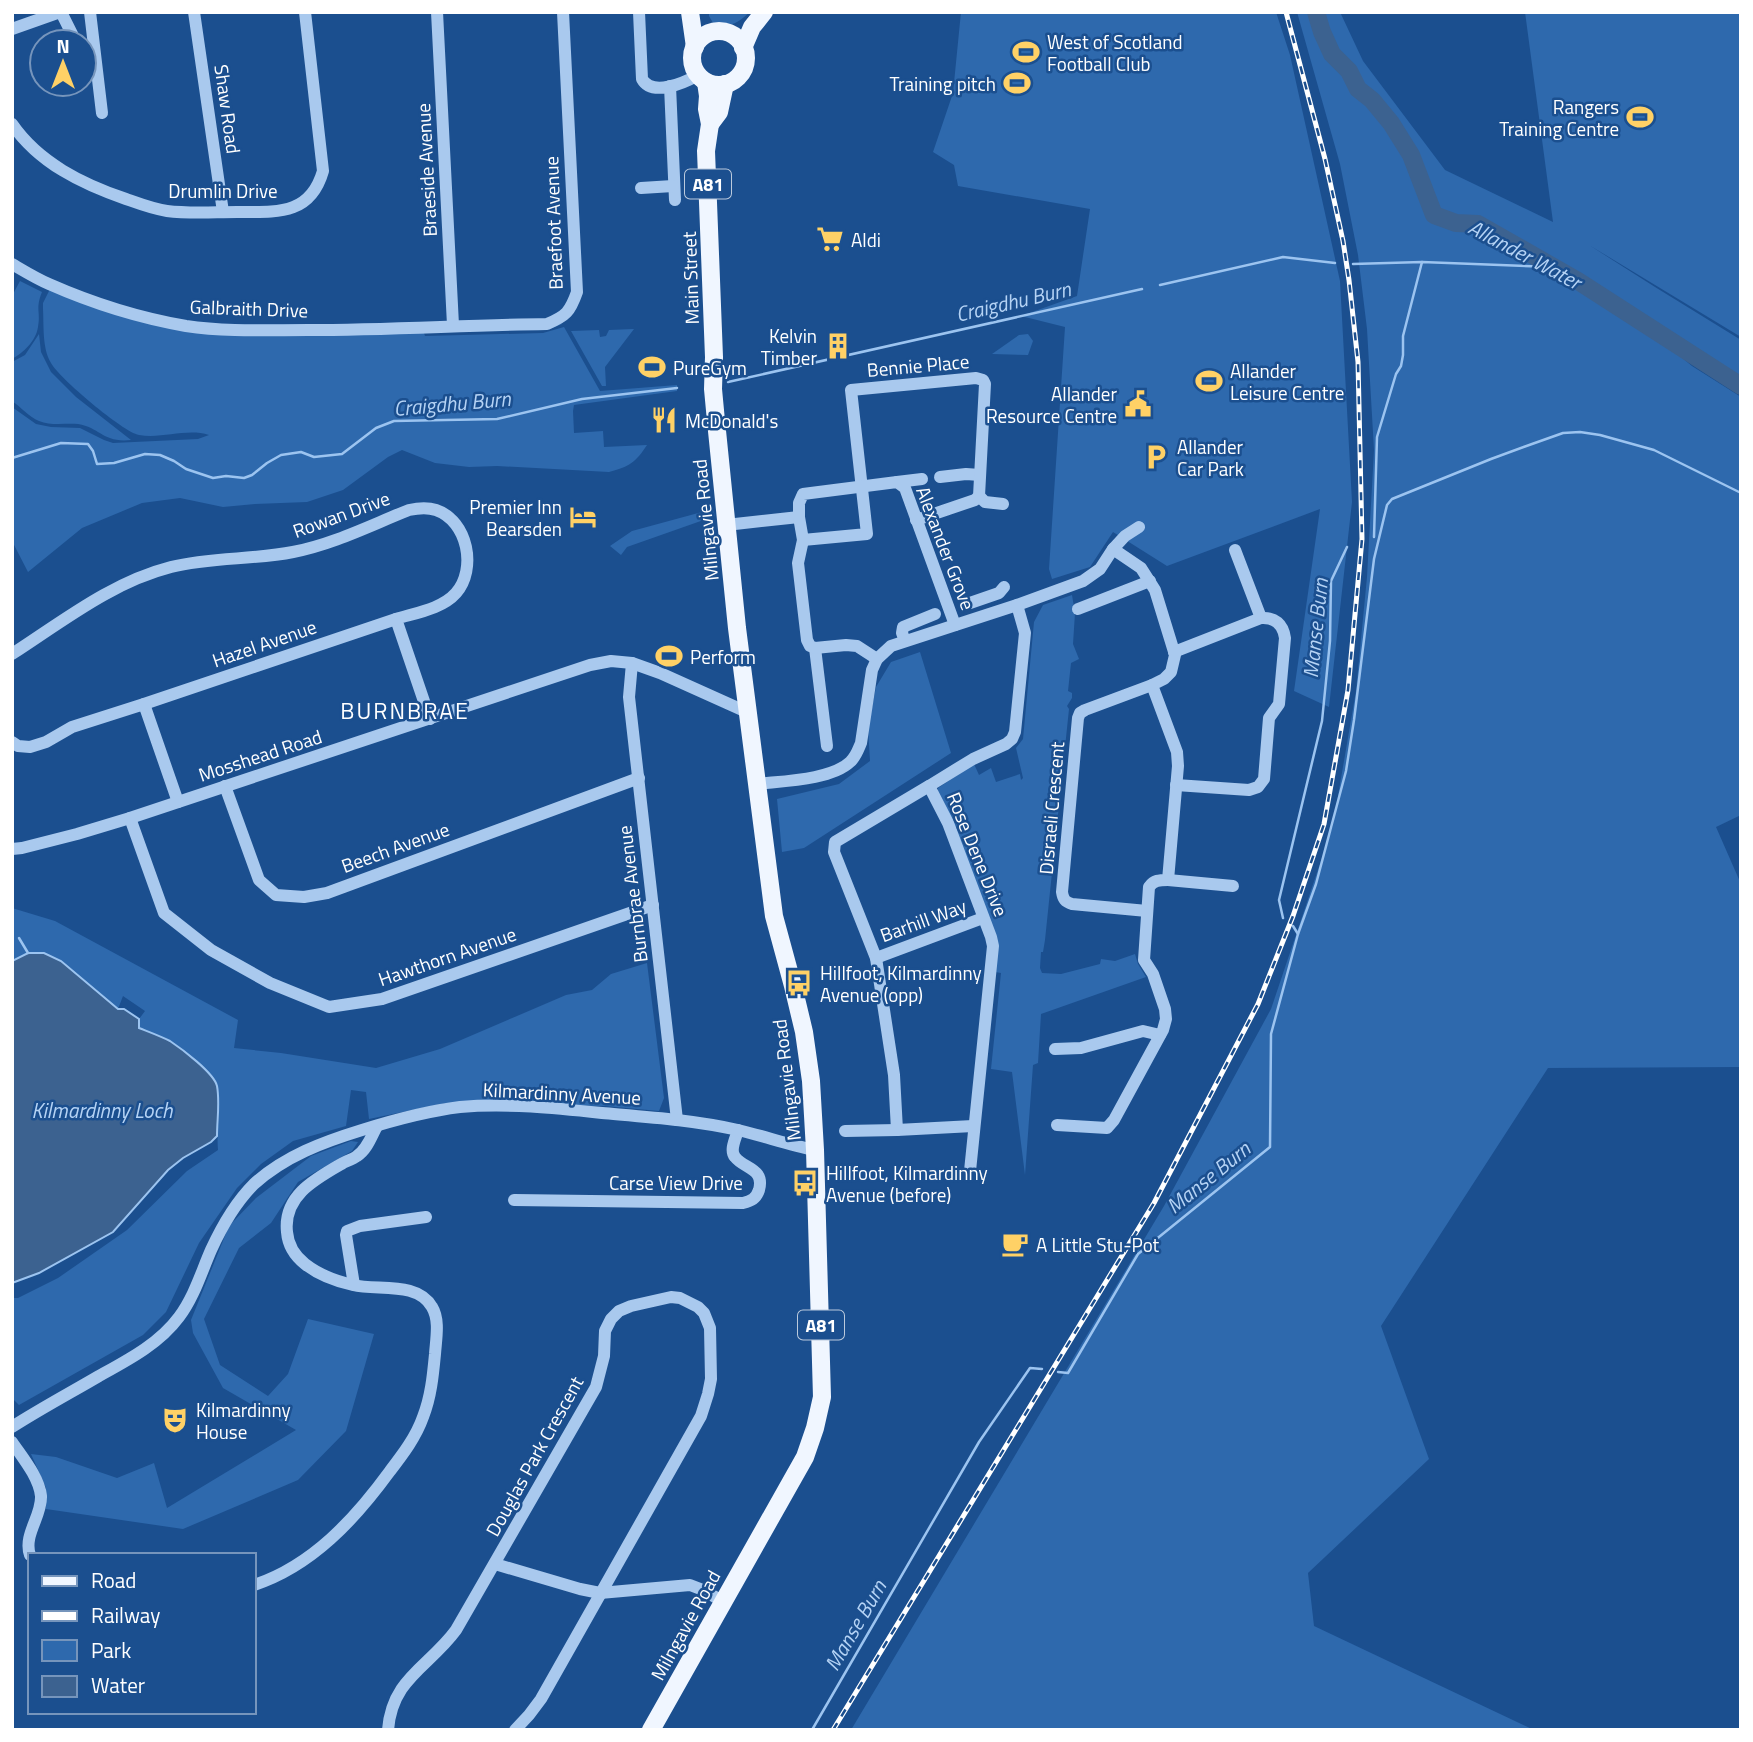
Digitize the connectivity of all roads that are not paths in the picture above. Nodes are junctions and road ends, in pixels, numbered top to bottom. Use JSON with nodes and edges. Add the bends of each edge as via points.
{"nodes":[{"id":1,"x":61,"y":12,"type":"edge"},
{"id":2,"x":194,"y":12,"type":"edge"},
{"id":3,"x":305,"y":12,"type":"edge"},
{"id":4,"x":438,"y":12,"type":"edge"},
{"id":5,"x":563,"y":12,"type":"edge"},
{"id":6,"x":639,"y":12,"type":"edge"},
{"id":7,"x":690,"y":12,"type":"edge"},
{"id":8,"x":699,"y":12,"type":"edge"},
{"id":9,"x":764,"y":12,"type":"edge"},
{"id":10,"x":752,"y":27,"type":"junction"},
{"id":11,"x":69,"y":28,"type":"edge"},
{"id":12,"x":12,"y":29,"type":"edge"},
{"id":13,"x":711,"y":33,"type":"junction"},
{"id":14,"x":731,"y":34,"type":"junction"},
{"id":15,"x":695,"y":47,"type":"junction"},
{"id":16,"x":743,"y":48,"type":"junction"},
{"id":17,"x":702,"y":78,"type":"junction"},
{"id":18,"x":725,"y":84,"type":"junction"},
{"id":19,"x":670,"y":86,"type":"junction"},
{"id":20,"x":98,"y":92,"type":"edge"},
{"id":21,"x":102,"y":113,"type":"dead end"},
{"id":22,"x":12,"y":124,"type":"edge"},
{"id":23,"x":710,"y":124,"type":"junction"},
{"id":24,"x":673,"y":186,"type":"junction"},
{"id":25,"x":641,"y":188,"type":"dead end"},
{"id":26,"x":675,"y":200,"type":"dead end"},
{"id":27,"x":223,"y":212,"type":"junction"},
{"id":28,"x":12,"y":264,"type":"edge"},
{"id":29,"x":453,"y":326,"type":"junction"},
{"id":30,"x":713,"y":390,"type":"joint"},
{"id":31,"x":980,"y":475,"type":"junction"},
{"id":32,"x":940,"y":477,"type":"dead end"},
{"id":33,"x":922,"y":479,"type":"dead end"},
{"id":34,"x":897,"y":482,"type":"junction"},
{"id":35,"x":861,"y":486,"type":"junction"},
{"id":36,"x":979,"y":496,"type":"junction"},
{"id":37,"x":1003,"y":504,"type":"dead end"},
{"id":38,"x":799,"y":517,"type":"junction"},
{"id":39,"x":916,"y":520,"type":"junction"},
{"id":40,"x":726,"y":525,"type":"junction"},
{"id":41,"x":1139,"y":527,"type":"dead end"},
{"id":42,"x":803,"y":540,"type":"junction"},
{"id":43,"x":1113,"y":549,"type":"junction"},
{"id":44,"x":1235,"y":550,"type":"dead end"},
{"id":45,"x":1150,"y":581,"type":"junction"},
{"id":46,"x":970,"y":603,"type":"dead end"},
{"id":47,"x":1011,"y":607,"type":"junction"},
{"id":48,"x":1079,"y":608,"type":"dead end"},
{"id":49,"x":935,"y":614,"type":"dead end"},
{"id":50,"x":1261,"y":618,"type":"junction"},
{"id":51,"x":396,"y":619,"type":"junction"},
{"id":52,"x":955,"y":625,"type":"junction"},
{"id":53,"x":905,"y":642,"type":"junction"},
{"id":54,"x":815,"y":648,"type":"junction"},
{"id":55,"x":1174,"y":652,"type":"junction"},
{"id":56,"x":12,"y":654,"type":"edge"},
{"id":57,"x":877,"y":659,"type":"junction"},
{"id":58,"x":632,"y":663,"type":"junction"},
{"id":59,"x":1152,"y":685,"type":"junction"},
{"id":60,"x":745,"y":692,"type":"junction"},
{"id":61,"x":716,"y":698,"type":"junction"},
{"id":62,"x":144,"y":704,"type":"junction"},
{"id":63,"x":748,"y":713,"type":"junction"},
{"id":64,"x":430,"y":719,"type":"junction"},
{"id":65,"x":12,"y":742,"type":"edge"},
{"id":66,"x":827,"y":746,"type":"dead end"},
{"id":67,"x":639,"y":778,"type":"junction"},
{"id":68,"x":757,"y":784,"type":"junction"},
{"id":69,"x":1176,"y":785,"type":"junction"},
{"id":70,"x":225,"y":786,"type":"junction"},
{"id":71,"x":929,"y":786,"type":"junction"},
{"id":72,"x":178,"y":802,"type":"junction"},
{"id":73,"x":130,"y":818,"type":"junction"},
{"id":74,"x":12,"y":849,"type":"edge"},
{"id":75,"x":1168,"y":880,"type":"junction"},
{"id":76,"x":1233,"y":886,"type":"dead end"},
{"id":77,"x":653,"y":905,"type":"junction"},
{"id":78,"x":1147,"y":911,"type":"junction"},
{"id":79,"x":983,"y":918,"type":"junction"},
{"id":80,"x":876,"y":958,"type":"junction"},
{"id":81,"x":1160,"y":1035,"type":"junction"},
{"id":82,"x":1055,"y":1049,"type":"dead end"},
{"id":83,"x":677,"y":1120,"type":"junction"},
{"id":84,"x":1057,"y":1125,"type":"dead end"},
{"id":85,"x":377,"y":1126,"type":"junction"},
{"id":86,"x":973,"y":1126,"type":"junction"},
{"id":87,"x":738,"y":1130,"type":"junction"},
{"id":88,"x":897,"y":1130,"type":"junction"},
{"id":89,"x":845,"y":1131,"type":"dead end"},
{"id":90,"x":352,"y":1133,"type":"junction"},
{"id":91,"x":366,"y":1146,"type":"junction"},
{"id":92,"x":815,"y":1150,"type":"junction"},
{"id":93,"x":970,"y":1171,"type":"dead end"},
{"id":94,"x":514,"y":1200,"type":"dead end"},
{"id":95,"x":426,"y":1217,"type":"dead end"},
{"id":96,"x":354,"y":1285,"type":"junction"},
{"id":97,"x":12,"y":1427,"type":"edge"},
{"id":98,"x":12,"y":1442,"type":"edge"},
{"id":99,"x":29,"y":1553,"type":"edge"},
{"id":100,"x":495,"y":1564,"type":"junction"},
{"id":101,"x":256,"y":1584,"type":"edge"},
{"id":102,"x":600,"y":1593,"type":"junction"},
{"id":103,"x":722,"y":1601,"type":"junction"},
{"id":104,"x":388,"y":1730,"type":"edge"},
{"id":105,"x":515,"y":1730,"type":"edge"},
{"id":106,"x":651,"y":1730,"type":"edge"}],
"edges":[{"from":1,"to":11,"type":"street"},
{"from":1,"to":12,"type":"street"},
{"from":2,"to":27,"type":"street","name":"Shaw Road"},
{"from":3,"to":27,"type":"street","name":"Drumlin Drive","via":[[323,171],[320,182],[305,202],[292,209]]},
{"from":4,"to":29,"type":"street","name":"Braeside Avenue"},
{"from":5,"to":29,"type":"street","name":"Braefoot Avenue","via":[[574,301],[561,318],[547,324]]},
{"from":6,"to":19,"type":"street","via":[[642,79],[651,87]]},
{"from":7,"to":15,"type":"main road"},
{"from":8,"to":13,"type":"main road"},
{"from":9,"to":10,"type":"main road","number":"A81"},
{"from":10,"to":14,"type":"main road"},
{"from":10,"to":16,"type":"main road","number":"A81"},
{"from":13,"to":14,"type":"main road"},
{"from":13,"to":15,"type":"main road"},
{"from":14,"to":16,"type":"main road"},
{"from":15,"to":17,"type":"main road","number":"A81","via":[[693,64]]},
{"from":16,"to":18,"type":"main road","number":"A81","via":[[742,71]]},
{"from":17,"to":18,"type":"main road"},
{"from":17,"to":19,"type":"street"},
{"from":17,"to":23,"type":"main road","name":"Main Street","number":"A81"},
{"from":18,"to":23,"type":"main road","name":"Main Street","number":"A81","via":[[719,112]]},
{"from":19,"to":24,"type":"street"},
{"from":20,"to":21,"type":"street"},
{"from":22,"to":27,"type":"street","name":"Drumlin Drive","via":[[35,152],[105,192],[167,211]]},
{"from":23,"to":30,"type":"main road","name":"Main Street","number":"A81","via":[[706,151]]},
{"from":24,"to":25,"type":"street"},
{"from":24,"to":26,"type":"street"},
{"from":28,"to":29,"type":"street","name":"Galbraith Drive","via":[[85,298],[187,326],[243,331]]},
{"from":30,"to":40,"type":"main road","name":"Milngavie Road","number":"A81"},
{"from":31,"to":32,"type":"street"},
{"from":31,"to":35,"type":"street","name":"Bennie Place","via":[[985,384],[976,378],[851,390]]},
{"from":31,"to":36,"type":"street","name":"Bennie Place"},
{"from":33,"to":34,"type":"street"},
{"from":34,"to":35,"type":"street","name":"Alexander Grove"},
{"from":34,"to":39,"type":"street","name":"Alexander Grove","via":[[905,488]]},
{"from":35,"to":38,"type":"street","name":"Alexander Grove","via":[[803,494]]},
{"from":35,"to":42,"type":"street","via":[[867,534]]},
{"from":36,"to":37,"type":"street","via":[[985,502]]},
{"from":36,"to":39,"type":"street"},
{"from":38,"to":40,"type":"street"},
{"from":38,"to":42,"type":"street"},
{"from":39,"to":52,"type":"street","name":"Alexander Grove"},
{"from":40,"to":60,"type":"main road","name":"Milngavie Road","number":"A81"},
{"from":41,"to":43,"type":"street","name":"Alexander Grove"},
{"from":42,"to":54,"type":"street","via":[[798,563],[807,640]]},
{"from":43,"to":45,"type":"street","via":[[1142,568]]},
{"from":43,"to":47,"type":"street","name":"Alexander Grove","via":[[1100,569],[1083,581]]},
{"from":44,"to":50,"type":"street"},
{"from":45,"to":48,"type":"street"},
{"from":45,"to":55,"type":"street"},
{"from":46,"to":47,"type":"street","via":[[1002,590]]},
{"from":47,"to":52,"type":"street","name":"Alexander Grove"},
{"from":47,"to":71,"type":"street","name":"Rose Dene Drive","via":[[1025,633],[1012,739]]},
{"from":49,"to":53,"type":"street","via":[[905,625],[901,630]]},
{"from":50,"to":55,"type":"street"},
{"from":50,"to":69,"type":"street","via":[[1280,624],[1285,638],[1279,704],[1269,718],[1264,779],[1249,790]]},
{"from":51,"to":56,"type":"street","name":"Rowan Drive","via":[[442,604],[463,583],[468,567],[462,534],[438,511],[409,510],[326,544],[292,552],[194,562],[149,574],[116,588]]},
{"from":51,"to":62,"type":"street","name":"Hazel Avenue"},
{"from":51,"to":64,"type":"street"},
{"from":52,"to":53,"type":"street","name":"Alexander Grove"},
{"from":53,"to":57,"type":"street","name":"Alexander Grove","via":[[891,646]]},
{"from":54,"to":57,"type":"street","via":[[856,646]]},
{"from":54,"to":66,"type":"street"},
{"from":55,"to":59,"type":"street","via":[[1171,672]]},
{"from":57,"to":68,"type":"street","via":[[861,743],[850,762],[824,775]]},
{"from":58,"to":61,"type":"street","name":"Mosshead Road"},
{"from":58,"to":64,"type":"street","name":"Mosshead Road","via":[[590,666]]},
{"from":58,"to":67,"type":"street","name":"Burnbrae Avenue","via":[[629,697]]},
{"from":59,"to":69,"type":"street","via":[[1177,752]]},
{"from":59,"to":78,"type":"street","name":"Disraeli Crescent","via":[[1080,713],[1062,892],[1067,903]]},
{"from":60,"to":61,"type":"street"},
{"from":60,"to":63,"type":"main road","name":"Milngavie Road","number":"A81"},
{"from":61,"to":63,"type":"street","name":"Mosshead Road"},
{"from":62,"to":65,"type":"street","name":"Hazel Avenue","via":[[72,726],[30,747]]},
{"from":62,"to":72,"type":"street"},
{"from":63,"to":68,"type":"main road","name":"Milngavie Road","number":"A81"},
{"from":64,"to":70,"type":"street","name":"Mosshead Road"},
{"from":67,"to":70,"type":"street","name":"Beech Avenue","via":[[327,893],[304,897],[276,895],[259,880]]},
{"from":67,"to":77,"type":"street","name":"Burnbrae Avenue"},
{"from":68,"to":92,"type":"main road","name":"Milngavie Road","number":"A81","via":[[774,916],[804,1032]]},
{"from":69,"to":75,"type":"street"},
{"from":70,"to":72,"type":"street","name":"Mosshead Road"},
{"from":71,"to":79,"type":"street","name":"Rose Dene Drive"},
{"from":71,"to":80,"type":"street","via":[[835,842],[834,852]]},
{"from":72,"to":73,"type":"street","name":"Mosshead Road"},
{"from":73,"to":74,"type":"street","name":"Mosshead Road"},
{"from":73,"to":77,"type":"street","name":"Hawthorn Avenue","via":[[164,913],[211,950],[270,983],[329,1007],[382,999]]},
{"from":75,"to":76,"type":"street"},
{"from":75,"to":78,"type":"street","via":[[1149,887]]},
{"from":77,"to":83,"type":"street","name":"Burnbrae Avenue"},
{"from":78,"to":81,"type":"street","via":[[1144,960],[1165,1009]]},
{"from":79,"to":80,"type":"street","name":"Barhill Way"},
{"from":79,"to":86,"type":"street","name":"Rose Dene Drive","via":[[993,946]]},
{"from":80,"to":88,"type":"street","via":[[894,1075]]},
{"from":81,"to":82,"type":"street","via":[[1143,1031],[1081,1048]]},
{"from":81,"to":84,"type":"street","via":[[1107,1128]]},
{"from":83,"to":85,"type":"street","name":"Kilmardinny Avenue","via":[[483,1106],[435,1111]]},
{"from":83,"to":87,"type":"street","name":"Kilmardinny Avenue"},
{"from":85,"to":90,"type":"street","name":"Kilmardinny Avenue"},
{"from":85,"to":91,"type":"street"},
{"from":86,"to":88,"type":"street"},
{"from":86,"to":93,"type":"street","name":"Rose Dene Drive"},
{"from":87,"to":92,"type":"street","name":"Kilmardinny Avenue"},
{"from":87,"to":94,"type":"street","name":"Carse View Drive","via":[[735,1157],[754,1170],[760,1185],[752,1200],[743,1203]]},
{"from":88,"to":89,"type":"street"},
{"from":90,"to":91,"type":"street","via":[[364,1137]]},
{"from":90,"to":97,"type":"street","name":"Kilmardinny Avenue","via":[[295,1156],[248,1191],[220,1230],[189,1302],[153,1343]]},
{"from":91,"to":96,"type":"street","via":[[359,1156],[304,1186],[286,1224],[299,1259],[328,1278]]},
{"from":92,"to":103,"type":"main road","name":"Milngavie Road","number":"A81","via":[[823,1371],[820,1413],[804,1457]]},
{"from":95,"to":96,"type":"street","via":[[350,1228],[346,1235]]},
{"from":96,"to":101,"type":"street","via":[[413,1292],[435,1313],[434,1371],[424,1416],[408,1447],[348,1523],[290,1569]]},
{"from":98,"to":99,"type":"street","via":[[40,1489]]},
{"from":100,"to":102,"type":"street"},
{"from":100,"to":102,"type":"street","name":"Douglas Park Crescent","via":[[596,1387],[611,1319],[631,1306],[681,1298],[698,1307],[708,1321],[708,1394],[701,1416]]},
{"from":100,"to":104,"type":"street","name":"Douglas Park Crescent","via":[[448,1641],[398,1692]]},
{"from":102,"to":103,"type":"street","via":[[690,1585]]},
{"from":102,"to":105,"type":"street","name":"Douglas Park Crescent","via":[[541,1699]]},
{"from":103,"to":106,"type":"main road","name":"Milngavie Road","number":"A81"}]}
